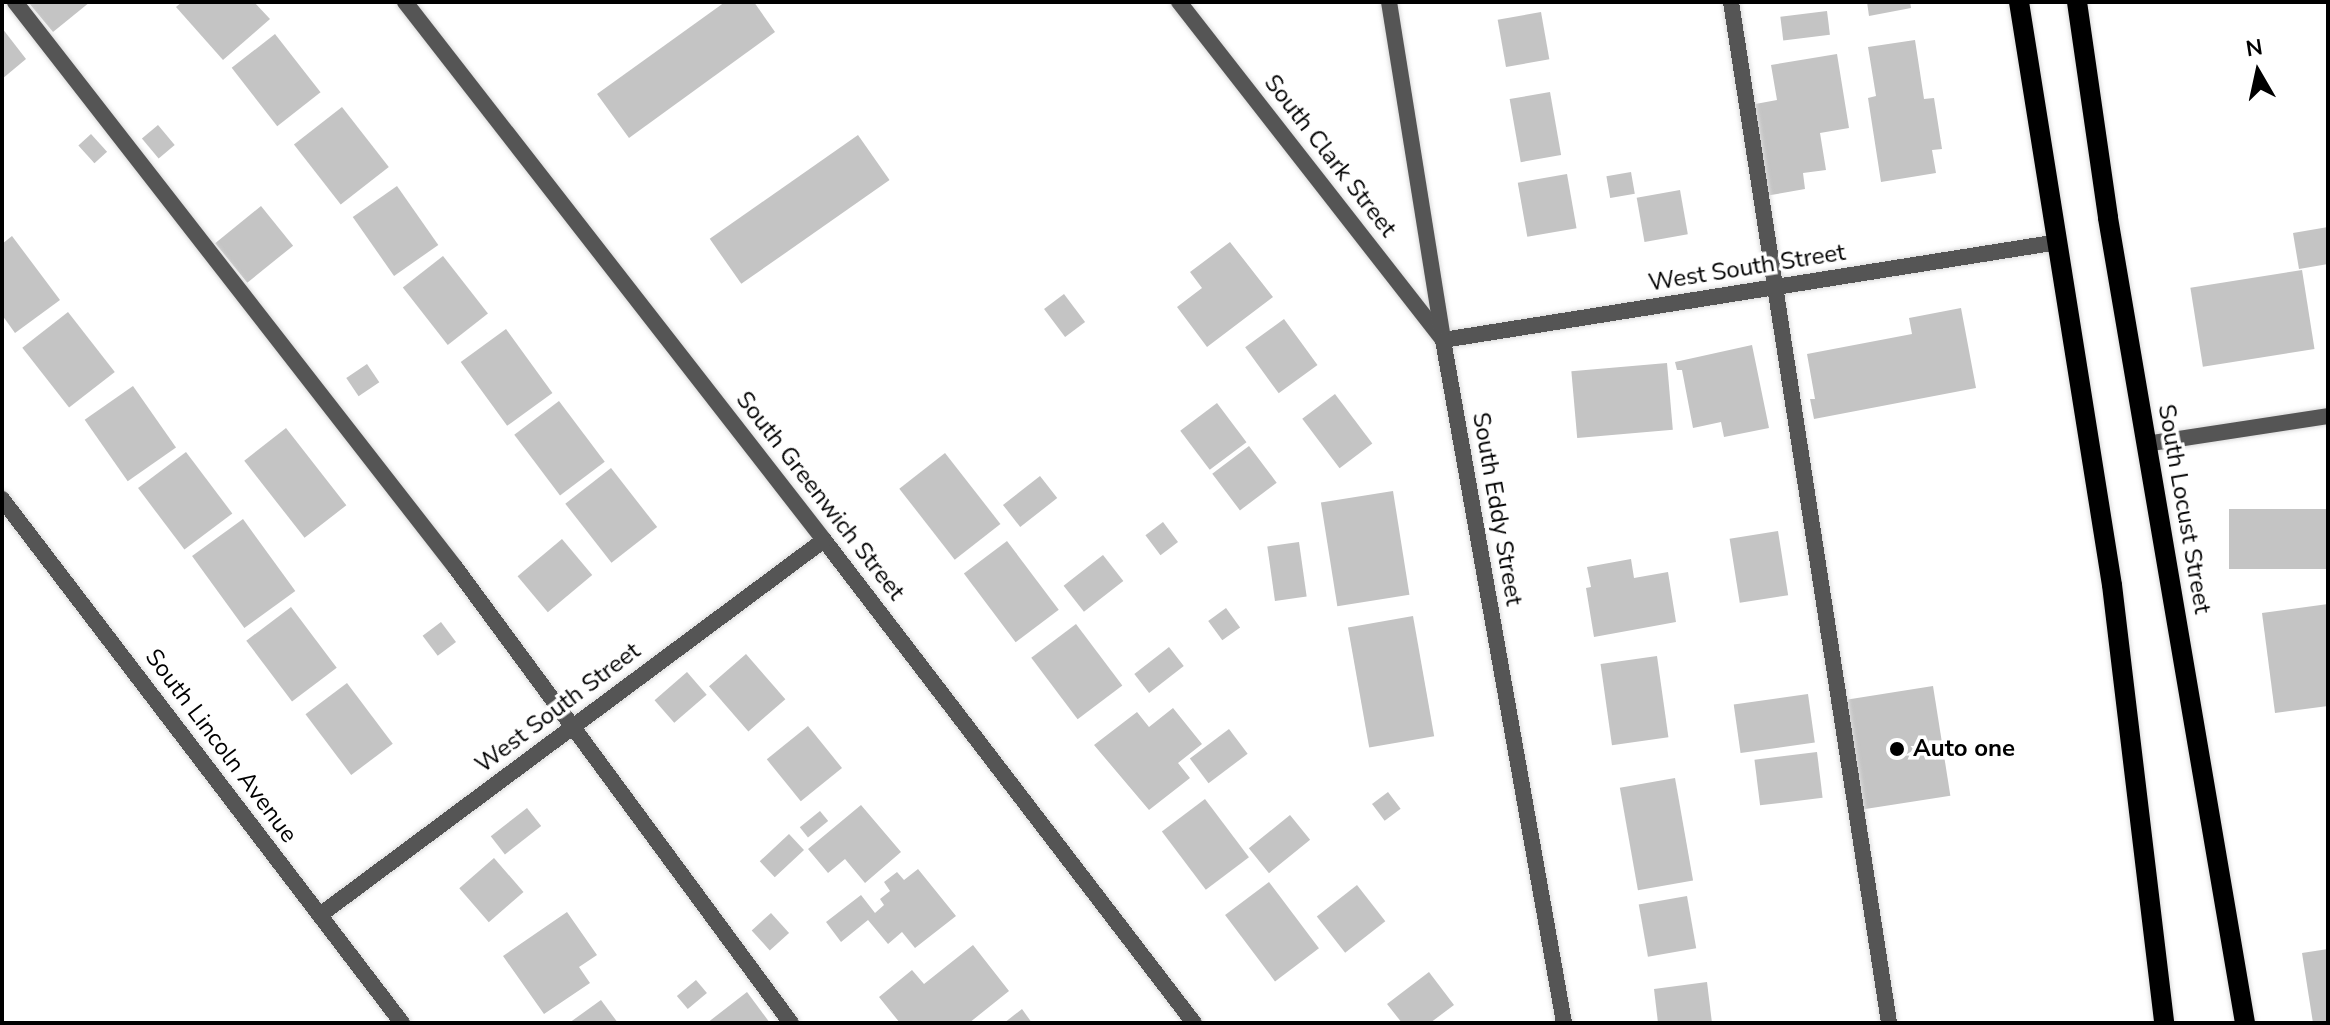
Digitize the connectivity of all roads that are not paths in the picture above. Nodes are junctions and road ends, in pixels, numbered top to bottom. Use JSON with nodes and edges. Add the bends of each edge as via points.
{"nodes":[{"id":1,"x":15,"y":2,"type":"edge"},
{"id":2,"x":405,"y":2,"type":"edge"},
{"id":3,"x":1179,"y":2,"type":"edge"},
{"id":4,"x":1389,"y":2,"type":"edge"},
{"id":5,"x":1731,"y":2,"type":"edge"},
{"id":6,"x":2019,"y":2,"type":"edge"},
{"id":7,"x":2077,"y":2,"type":"edge"},
{"id":8,"x":2058,"y":242,"type":"junction"},
{"id":9,"x":1774,"y":288,"type":"junction"},
{"id":10,"x":1443,"y":340,"type":"junction"},
{"id":11,"x":2328,"y":416,"type":"edge"},
{"id":12,"x":2146,"y":444,"type":"junction"},
{"id":13,"x":2,"y":499,"type":"edge"},
{"id":14,"x":9,"y":521,"type":"edge"},
{"id":15,"x":824,"y":540,"type":"junction"},
{"id":16,"x":572,"y":727,"type":"junction"},
{"id":17,"x":320,"y":915,"type":"junction"},
{"id":18,"x":402,"y":1023,"type":"edge"},
{"id":19,"x":791,"y":1023,"type":"edge"},
{"id":20,"x":1194,"y":1023,"type":"edge"},
{"id":21,"x":1564,"y":1023,"type":"edge"},
{"id":22,"x":1889,"y":1023,"type":"edge"},
{"id":23,"x":2164,"y":1023,"type":"edge"},
{"id":24,"x":2245,"y":1023,"type":"edge"}],
"edges":[{"from":1,"to":16,"type":"street","via":[[455,567]]},
{"from":2,"to":15,"type":"street","name":"South Greenwich Street"},
{"from":3,"to":10,"type":"street","name":"South Clark Street"},
{"from":4,"to":10,"type":"street","name":"South Eddy Street"},
{"from":5,"to":9,"type":"street"},
{"from":6,"to":8,"type":"main road"},
{"from":7,"to":12,"type":"main road","name":"South Locust Street"},
{"from":8,"to":9,"type":"street","name":"West South Street"},
{"from":8,"to":23,"type":"main road","via":[[2112,585]]},
{"from":9,"to":10,"type":"street","name":"West South Street"},
{"from":9,"to":22,"type":"street"},
{"from":10,"to":21,"type":"street","name":"South Eddy Street"},
{"from":11,"to":12,"type":"street"},
{"from":12,"to":24,"type":"main road","name":"South Locust Street"},
{"from":13,"to":14,"type":"street","name":"South Lincoln Avenue"},
{"from":14,"to":17,"type":"street","name":"South Lincoln Avenue"},
{"from":15,"to":16,"type":"street","name":"West South Street"},
{"from":15,"to":20,"type":"street","name":"South Greenwich Street"},
{"from":16,"to":17,"type":"street","name":"West South Street"},
{"from":16,"to":19,"type":"street"},
{"from":17,"to":18,"type":"street","name":"South Lincoln Avenue"}]}
